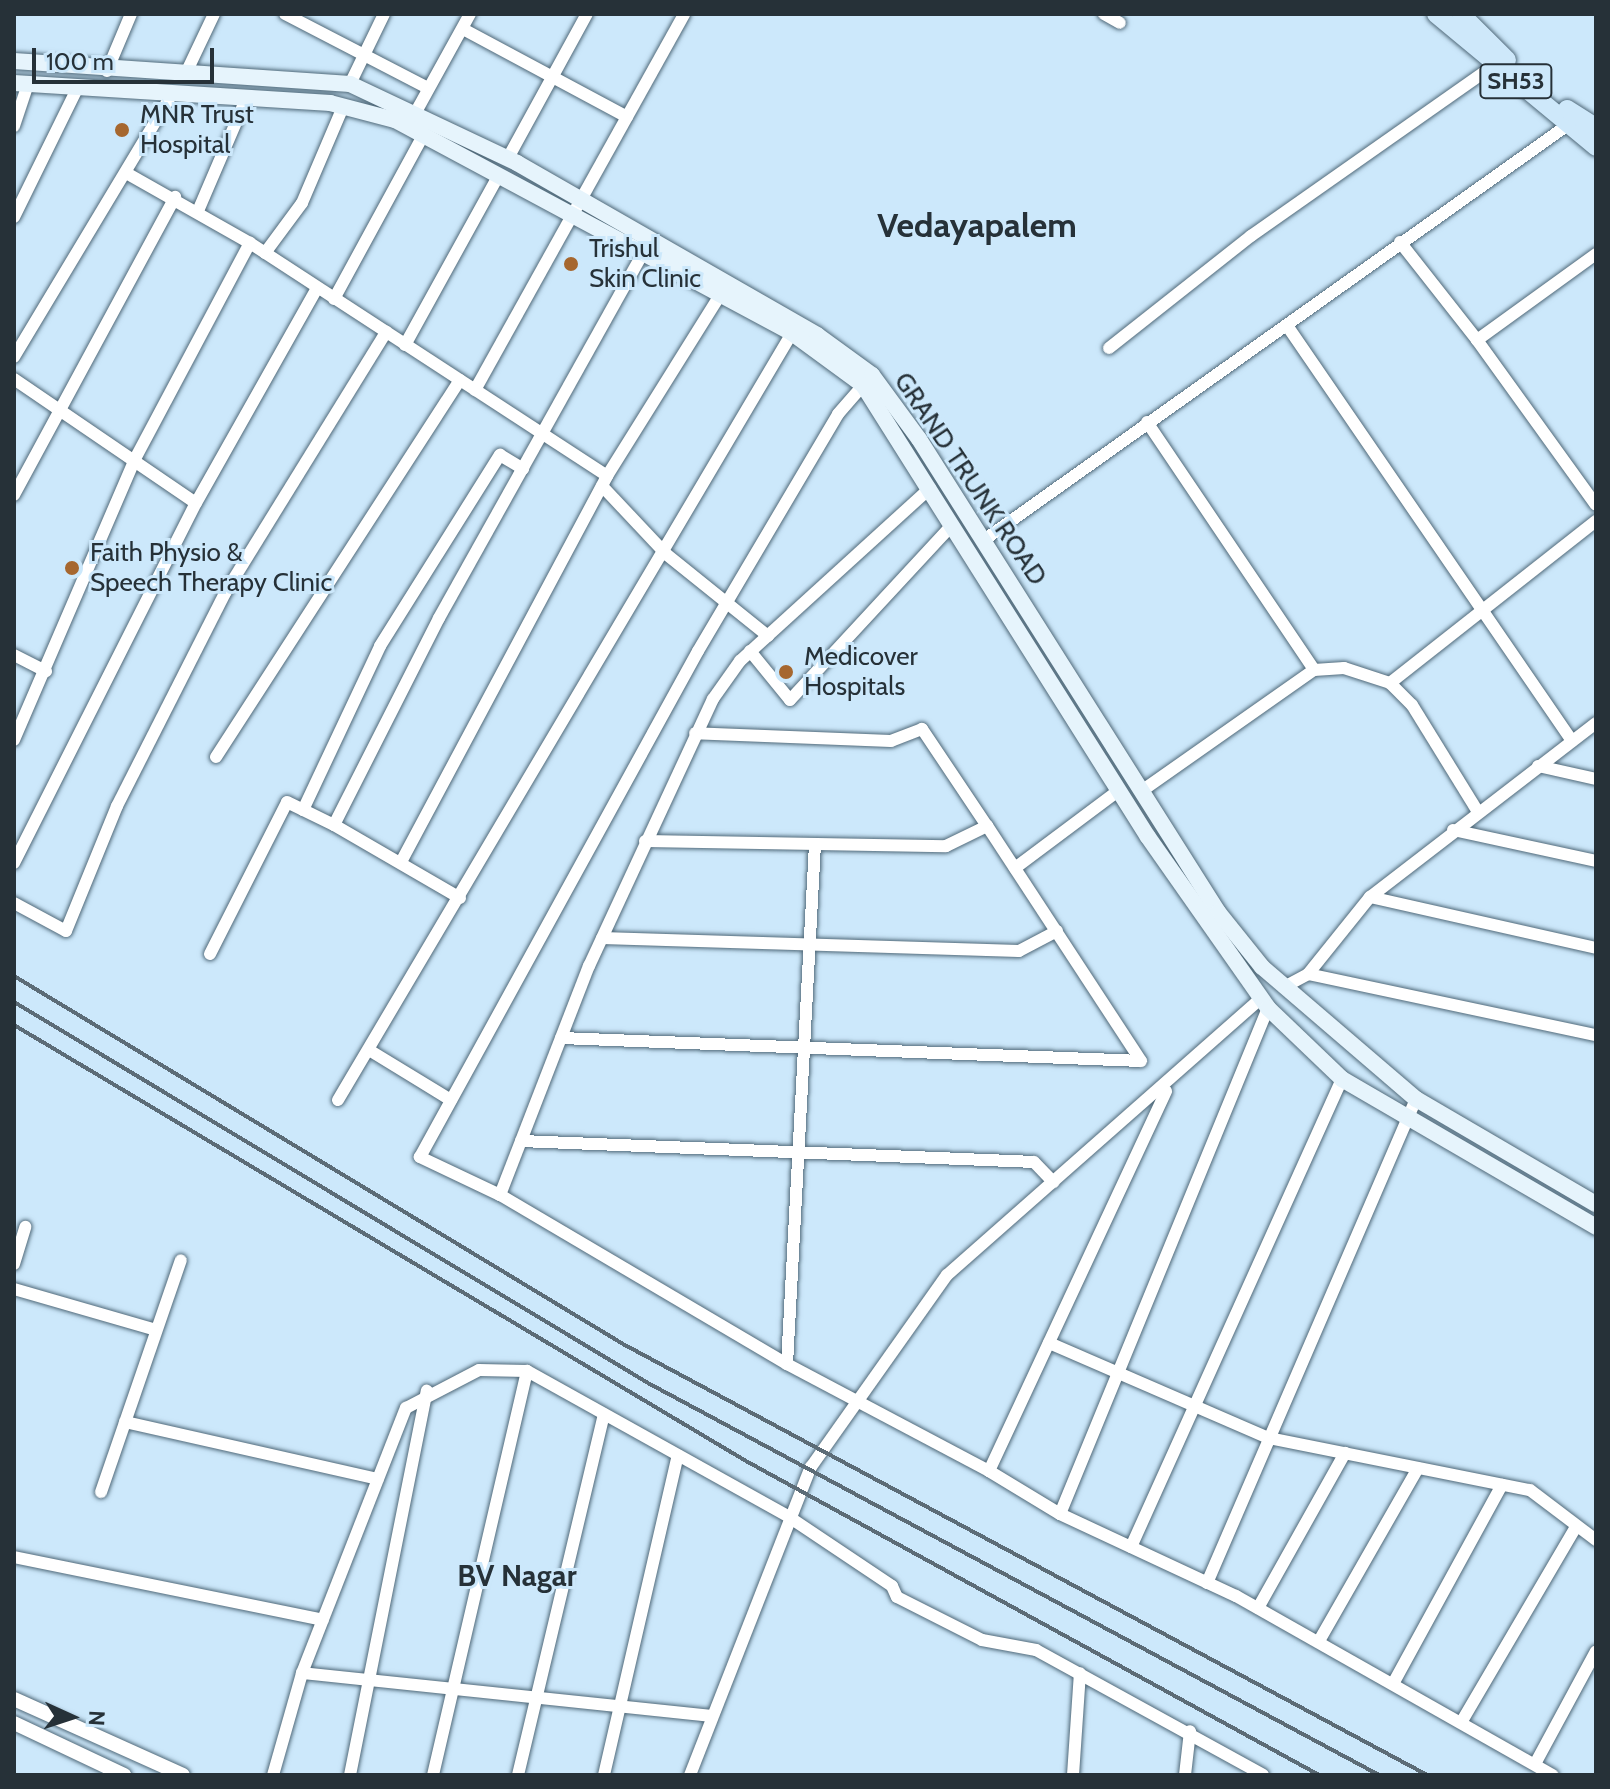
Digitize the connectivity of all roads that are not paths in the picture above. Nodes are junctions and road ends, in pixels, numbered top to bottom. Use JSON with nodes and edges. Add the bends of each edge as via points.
{"nodes":[{"id":1,"x":131,"y":14,"type":"edge"},
{"id":2,"x":214,"y":14,"type":"edge"},
{"id":3,"x":384,"y":14,"type":"edge"},
{"id":4,"x":470,"y":14,"type":"edge"},
{"id":5,"x":587,"y":14,"type":"edge"},
{"id":6,"x":684,"y":14,"type":"edge"},
{"id":7,"x":1104,"y":14,"type":"edge"},
{"id":8,"x":1436,"y":14,"type":"edge"},
{"id":9,"x":1461,"y":14,"type":"edge"},
{"id":10,"x":290,"y":15,"type":"edge"},
{"id":11,"x":1120,"y":23,"type":"dead end"},
{"id":12,"x":463,"y":29,"type":"junction"},
{"id":13,"x":364,"y":52,"type":"junction"},
{"id":14,"x":14,"y":61,"type":"edge"},
{"id":15,"x":1500,"y":61,"type":"junction"},
{"id":16,"x":107,"y":71,"type":"junction"},
{"id":17,"x":186,"y":73,"type":"junction"},
{"id":18,"x":553,"y":78,"type":"junction"},
{"id":19,"x":350,"y":84,"type":"junction"},
{"id":20,"x":21,"y":85,"type":"edge"},
{"id":21,"x":426,"y":87,"type":"junction"},
{"id":22,"x":77,"y":89,"type":"junction"},
{"id":23,"x":170,"y":97,"type":"junction"},
{"id":24,"x":246,"y":99,"type":"junction"},
{"id":25,"x":343,"y":107,"type":"junction"},
{"id":26,"x":417,"y":110,"type":"junction"},
{"id":27,"x":627,"y":117,"type":"junction"},
{"id":28,"x":1573,"y":121,"type":"junction"},
{"id":29,"x":14,"y":126,"type":"edge"},
{"id":30,"x":1596,"y":127,"type":"edge"},
{"id":31,"x":424,"y":134,"type":"junction"},
{"id":32,"x":1596,"y":147,"type":"edge"},
{"id":33,"x":508,"y":158,"type":"junction"},
{"id":34,"x":128,"y":174,"type":"junction"},
{"id":35,"x":499,"y":175,"type":"junction"},
{"id":36,"x":175,"y":197,"type":"junction"},
{"id":37,"x":578,"y":207,"type":"junction"},
{"id":38,"x":198,"y":211,"type":"junction"},
{"id":39,"x":14,"y":217,"type":"edge"},
{"id":40,"x":1400,"y":242,"type":"junction"},
{"id":41,"x":250,"y":243,"type":"junction"},
{"id":42,"x":265,"y":253,"type":"junction"},
{"id":43,"x":643,"y":253,"type":"junction"},
{"id":44,"x":1596,"y":254,"type":"edge"},
{"id":45,"x":317,"y":288,"type":"junction"},
{"id":46,"x":723,"y":289,"type":"junction"},
{"id":47,"x":334,"y":299,"type":"junction"},
{"id":48,"x":1288,"y":327,"type":"junction"},
{"id":49,"x":386,"y":332,"type":"junction"},
{"id":50,"x":792,"y":333,"type":"junction"},
{"id":51,"x":1477,"y":340,"type":"junction"},
{"id":52,"x":405,"y":345,"type":"junction"},
{"id":53,"x":1109,"y":348,"type":"dead end"},
{"id":54,"x":14,"y":357,"type":"edge"},
{"id":55,"x":14,"y":379,"type":"edge"},
{"id":56,"x":460,"y":380,"type":"junction"},
{"id":57,"x":863,"y":385,"type":"junction"},
{"id":58,"x":475,"y":390,"type":"junction"},
{"id":59,"x":62,"y":408,"type":"junction"},
{"id":60,"x":1147,"y":422,"type":"junction"},
{"id":61,"x":543,"y":433,"type":"junction"},
{"id":62,"x":135,"y":459,"type":"junction"},
{"id":63,"x":523,"y":469,"type":"junction"},
{"id":64,"x":604,"y":481,"type":"junction"},
{"id":65,"x":930,"y":488,"type":"junction"},
{"id":66,"x":14,"y":495,"type":"edge"},
{"id":67,"x":196,"y":503,"type":"junction"},
{"id":68,"x":1596,"y":505,"type":"edge"},
{"id":69,"x":1596,"y":521,"type":"edge"},
{"id":70,"x":951,"y":526,"type":"junction"},
{"id":71,"x":984,"y":540,"type":"junction"},
{"id":72,"x":666,"y":554,"type":"junction"},
{"id":73,"x":729,"y":604,"type":"junction"},
{"id":74,"x":1482,"y":610,"type":"junction"},
{"id":75,"x":768,"y":636,"type":"junction"},
{"id":76,"x":750,"y":651,"type":"junction"},
{"id":77,"x":14,"y":655,"type":"edge"},
{"id":78,"x":1314,"y":670,"type":"junction"},
{"id":79,"x":46,"y":671,"type":"junction"},
{"id":80,"x":1390,"y":683,"type":"junction"},
{"id":81,"x":1596,"y":723,"type":"edge"},
{"id":82,"x":695,"y":733,"type":"junction"},
{"id":83,"x":14,"y":740,"type":"edge"},
{"id":84,"x":1572,"y":741,"type":"junction"},
{"id":85,"x":216,"y":757,"type":"dead end"},
{"id":86,"x":1538,"y":766,"type":"junction"},
{"id":87,"x":1128,"y":767,"type":"junction"},
{"id":88,"x":1596,"y":779,"type":"edge"},
{"id":89,"x":1115,"y":786,"type":"junction"},
{"id":90,"x":1147,"y":797,"type":"junction"},
{"id":91,"x":303,"y":810,"type":"junction"},
{"id":92,"x":1478,"y":812,"type":"junction"},
{"id":93,"x":1134,"y":816,"type":"junction"},
{"id":94,"x":334,"y":825,"type":"junction"},
{"id":95,"x":987,"y":826,"type":"junction"},
{"id":96,"x":1453,"y":830,"type":"junction"},
{"id":97,"x":645,"y":841,"type":"junction"},
{"id":98,"x":815,"y":844,"type":"junction"},
{"id":99,"x":1596,"y":861,"type":"edge"},
{"id":100,"x":401,"y":862,"type":"junction"},
{"id":101,"x":14,"y":863,"type":"edge"},
{"id":102,"x":1015,"y":868,"type":"junction"},
{"id":103,"x":1370,"y":897,"type":"junction"},
{"id":104,"x":460,"y":898,"type":"junction"},
{"id":105,"x":14,"y":903,"type":"edge"},
{"id":106,"x":1057,"y":931,"type":"junction"},
{"id":107,"x":602,"y":938,"type":"junction"},
{"id":108,"x":810,"y":946,"type":"junction"},
{"id":109,"x":1596,"y":948,"type":"edge"},
{"id":110,"x":210,"y":954,"type":"dead end"},
{"id":111,"x":1262,"y":967,"type":"junction"},
{"id":112,"x":1308,"y":974,"type":"junction"},
{"id":113,"x":1248,"y":981,"type":"junction"},
{"id":114,"x":1284,"y":987,"type":"junction"},
{"id":115,"x":1265,"y":1003,"type":"junction"},
{"id":116,"x":1316,"y":1020,"type":"junction"},
{"id":117,"x":1596,"y":1035,"type":"edge"},
{"id":118,"x":1299,"y":1037,"type":"junction"},
{"id":119,"x":561,"y":1038,"type":"junction"},
{"id":120,"x":804,"y":1049,"type":"junction"},
{"id":121,"x":369,"y":1050,"type":"junction"},
{"id":122,"x":1342,"y":1079,"type":"junction"},
{"id":123,"x":1169,"y":1085,"type":"junction"},
{"id":124,"x":1416,"y":1099,"type":"junction"},
{"id":125,"x":338,"y":1100,"type":"dead end"},
{"id":126,"x":451,"y":1100,"type":"junction"},
{"id":127,"x":1407,"y":1119,"type":"junction"},
{"id":128,"x":521,"y":1141,"type":"junction"},
{"id":129,"x":798,"y":1156,"type":"junction"},
{"id":130,"x":1053,"y":1182,"type":"junction"},
{"id":131,"x":500,"y":1195,"type":"junction"},
{"id":132,"x":1596,"y":1204,"type":"edge"},
{"id":133,"x":25,"y":1227,"type":"dead end"},
{"id":134,"x":1596,"y":1227,"type":"edge"},
{"id":135,"x":15,"y":1256,"type":"edge"},
{"id":136,"x":181,"y":1260,"type":"dead end"},
{"id":137,"x":14,"y":1289,"type":"edge"},
{"id":138,"x":156,"y":1330,"type":"junction"},
{"id":139,"x":1049,"y":1343,"type":"junction"},
{"id":140,"x":787,"y":1364,"type":"junction"},
{"id":141,"x":527,"y":1371,"type":"junction"},
{"id":142,"x":1117,"y":1372,"type":"junction"},
{"id":143,"x":427,"y":1391,"type":"junction"},
{"id":144,"x":853,"y":1405,"type":"junction"},
{"id":145,"x":1192,"y":1405,"type":"junction"},
{"id":146,"x":604,"y":1414,"type":"junction"},
{"id":147,"x":125,"y":1422,"type":"junction"},
{"id":148,"x":1269,"y":1438,"type":"junction"},
{"id":149,"x":1345,"y":1453,"type":"junction"},
{"id":150,"x":678,"y":1455,"type":"junction"},
{"id":151,"x":1418,"y":1468,"type":"junction"},
{"id":152,"x":989,"y":1471,"type":"junction"},
{"id":153,"x":378,"y":1479,"type":"junction"},
{"id":154,"x":1502,"y":1485,"type":"junction"},
{"id":155,"x":101,"y":1492,"type":"dead end"},
{"id":156,"x":1060,"y":1514,"type":"junction"},
{"id":157,"x":789,"y":1517,"type":"junction"},
{"id":158,"x":1576,"y":1527,"type":"junction"},
{"id":159,"x":1596,"y":1540,"type":"edge"},
{"id":160,"x":1131,"y":1547,"type":"junction"},
{"id":161,"x":14,"y":1557,"type":"edge"},
{"id":162,"x":1207,"y":1583,"type":"junction"},
{"id":163,"x":1258,"y":1608,"type":"junction"},
{"id":164,"x":323,"y":1620,"type":"junction"},
{"id":165,"x":1319,"y":1641,"type":"junction"},
{"id":166,"x":1596,"y":1651,"type":"edge"},
{"id":167,"x":302,"y":1673,"type":"junction"},
{"id":168,"x":1080,"y":1673,"type":"junction"},
{"id":169,"x":367,"y":1679,"type":"junction"},
{"id":170,"x":1394,"y":1682,"type":"junction"},
{"id":171,"x":453,"y":1687,"type":"junction"},
{"id":172,"x":535,"y":1695,"type":"junction"},
{"id":173,"x":14,"y":1699,"type":"edge"},
{"id":174,"x":619,"y":1705,"type":"junction"},
{"id":175,"x":711,"y":1716,"type":"junction"},
{"id":176,"x":1462,"y":1721,"type":"junction"},
{"id":177,"x":16,"y":1725,"type":"edge"},
{"id":178,"x":1190,"y":1731,"type":"junction"},
{"id":179,"x":1535,"y":1764,"type":"junction"},
{"id":180,"x":124,"y":1775,"type":"edge"},
{"id":181,"x":183,"y":1775,"type":"edge"},
{"id":182,"x":273,"y":1775,"type":"edge"},
{"id":183,"x":350,"y":1775,"type":"edge"},
{"id":184,"x":433,"y":1775,"type":"edge"},
{"id":185,"x":518,"y":1775,"type":"edge"},
{"id":186,"x":604,"y":1775,"type":"edge"},
{"id":187,"x":690,"y":1775,"type":"edge"},
{"id":188,"x":1073,"y":1775,"type":"edge"},
{"id":189,"x":1185,"y":1775,"type":"edge"},
{"id":190,"x":1263,"y":1775,"type":"edge"},
{"id":191,"x":1553,"y":1775,"type":"edge"}],
"edges":[{"from":1,"to":16,"type":"street"},
{"from":2,"to":17,"type":"street"},
{"from":3,"to":13,"type":"street"},
{"from":4,"to":12,"type":"street"},
{"from":5,"to":18,"type":"street"},
{"from":6,"to":27,"type":"street"},
{"from":7,"to":11,"type":"street"},
{"from":8,"to":15,"type":"main road","number":"SH53"},
{"from":9,"to":15,"type":"main road","number":"SH53"},
{"from":10,"to":13,"type":"street"},
{"from":12,"to":18,"type":"street"},
{"from":12,"to":21,"type":"street"},
{"from":13,"to":19,"type":"street"},
{"from":13,"to":21,"type":"street"},
{"from":14,"to":16,"type":"main road","name":"GRAND TRUNK ROAD"},
{"from":15,"to":28,"type":"main road","number":"SH53"},
{"from":15,"to":53,"type":"street","via":[[1251,236]]},
{"from":16,"to":17,"type":"main road","name":"GRAND TRUNK ROAD"},
{"from":17,"to":19,"type":"main road","name":"GRAND TRUNK ROAD"},
{"from":18,"to":27,"type":"street"},
{"from":18,"to":33,"type":"street"},
{"from":19,"to":26,"type":"main road","name":"GRAND TRUNK ROAD"},
{"from":20,"to":22,"type":"main road"},
{"from":20,"to":29,"type":"street"},
{"from":21,"to":26,"type":"street"},
{"from":22,"to":23,"type":"main road"},
{"from":22,"to":39,"type":"street"},
{"from":23,"to":24,"type":"main road"},
{"from":23,"to":34,"type":"street"},
{"from":24,"to":25,"type":"main road"},
{"from":24,"to":38,"type":"street"},
{"from":25,"to":31,"type":"main road"},
{"from":25,"to":42,"type":"street","via":[[302,203]]},
{"from":26,"to":33,"type":"main road","name":"GRAND TRUNK ROAD"},
{"from":27,"to":37,"type":"street"},
{"from":28,"to":30,"type":"main road","number":"SH53"},
{"from":28,"to":32,"type":"main road","number":"SH53"},
{"from":28,"to":40,"type":"street"},
{"from":31,"to":35,"type":"main road"},
{"from":31,"to":47,"type":"street"},
{"from":33,"to":37,"type":"main road","name":"GRAND TRUNK ROAD"},
{"from":34,"to":36,"type":"street"},
{"from":34,"to":54,"type":"street"},
{"from":35,"to":37,"type":"main road"},
{"from":35,"to":52,"type":"street"},
{"from":36,"to":38,"type":"street"},
{"from":36,"to":59,"type":"street"},
{"from":37,"to":43,"type":"main road"},
{"from":37,"to":46,"type":"main road","name":"GRAND TRUNK ROAD"},
{"from":37,"to":58,"type":"street"},
{"from":38,"to":41,"type":"street"},
{"from":40,"to":48,"type":"street"},
{"from":40,"to":51,"type":"street"},
{"from":41,"to":42,"type":"street"},
{"from":41,"to":62,"type":"street"},
{"from":42,"to":45,"type":"street"},
{"from":43,"to":46,"type":"main road"},
{"from":43,"to":61,"type":"street"},
{"from":44,"to":51,"type":"street"},
{"from":45,"to":47,"type":"street"},
{"from":45,"to":67,"type":"street"},
{"from":46,"to":50,"type":"main road"},
{"from":46,"to":64,"type":"street"},
{"from":46,"to":71,"type":"main road","name":"GRAND TRUNK ROAD","via":[[872,375]]},
{"from":47,"to":49,"type":"street"},
{"from":48,"to":60,"type":"street"},
{"from":48,"to":74,"type":"street"},
{"from":49,"to":52,"type":"street"},
{"from":49,"to":105,"type":"street","via":[[225,593],[117,806],[66,931]]},
{"from":50,"to":57,"type":"main road"},
{"from":50,"to":72,"type":"street"},
{"from":51,"to":68,"type":"street"},
{"from":52,"to":56,"type":"street"},
{"from":55,"to":59,"type":"street"},
{"from":56,"to":58,"type":"street"},
{"from":56,"to":85,"type":"street"},
{"from":57,"to":65,"type":"main road"},
{"from":57,"to":73,"type":"street","via":[[838,414]]},
{"from":58,"to":61,"type":"street"},
{"from":59,"to":62,"type":"street"},
{"from":59,"to":66,"type":"street"},
{"from":60,"to":71,"type":"street"},
{"from":60,"to":78,"type":"street"},
{"from":61,"to":63,"type":"street"},
{"from":61,"to":64,"type":"street"},
{"from":62,"to":67,"type":"street"},
{"from":62,"to":79,"type":"street"},
{"from":63,"to":91,"type":"street","via":[[500,455],[380,646]]},
{"from":63,"to":94,"type":"street"},
{"from":64,"to":72,"type":"street"},
{"from":64,"to":100,"type":"street"},
{"from":65,"to":70,"type":"main road"},
{"from":65,"to":75,"type":"street"},
{"from":67,"to":101,"type":"street"},
{"from":69,"to":74,"type":"street"},
{"from":70,"to":76,"type":"street","via":[[790,700]]},
{"from":70,"to":89,"type":"main road"},
{"from":71,"to":87,"type":"main road","name":"GRAND TRUNK ROAD"},
{"from":72,"to":73,"type":"street"},
{"from":72,"to":104,"type":"street"},
{"from":73,"to":75,"type":"street"},
{"from":73,"to":126,"type":"street"},
{"from":74,"to":80,"type":"street"},
{"from":74,"to":84,"type":"street"},
{"from":75,"to":76,"type":"street"},
{"from":76,"to":82,"type":"street"},
{"from":77,"to":79,"type":"street"},
{"from":78,"to":80,"type":"street","via":[[1344,668]]},
{"from":78,"to":90,"type":"street"},
{"from":79,"to":83,"type":"street"},
{"from":80,"to":92,"type":"street","via":[[1412,705]]},
{"from":81,"to":84,"type":"street"},
{"from":82,"to":95,"type":"street","via":[[891,741],[922,729]]},
{"from":82,"to":97,"type":"street"},
{"from":84,"to":86,"type":"street"},
{"from":86,"to":88,"type":"street"},
{"from":86,"to":92,"type":"street"},
{"from":87,"to":89,"type":"main road"},
{"from":87,"to":90,"type":"main road","name":"GRAND TRUNK ROAD"},
{"from":89,"to":93,"type":"main road"},
{"from":89,"to":102,"type":"street"},
{"from":90,"to":93,"type":"main road"},
{"from":90,"to":111,"type":"main road","name":"GRAND TRUNK ROAD","via":[[1218,912]]},
{"from":91,"to":94,"type":"street"},
{"from":91,"to":110,"type":"street","via":[[287,802]]},
{"from":92,"to":96,"type":"street"},
{"from":93,"to":113,"type":"main road"},
{"from":94,"to":100,"type":"street"},
{"from":95,"to":98,"type":"street","via":[[946,846]]},
{"from":95,"to":102,"type":"street"},
{"from":96,"to":99,"type":"street"},
{"from":96,"to":103,"type":"street"},
{"from":97,"to":98,"type":"street"},
{"from":97,"to":107,"type":"street"},
{"from":98,"to":108,"type":"street"},
{"from":100,"to":104,"type":"street"},
{"from":102,"to":106,"type":"street"},
{"from":103,"to":109,"type":"street"},
{"from":103,"to":112,"type":"street"},
{"from":104,"to":121,"type":"street"},
{"from":106,"to":108,"type":"street","via":[[1019,951]]},
{"from":106,"to":120,"type":"street","via":[[1141,1061]]},
{"from":107,"to":108,"type":"street"},
{"from":107,"to":119,"type":"street"},
{"from":108,"to":120,"type":"street"},
{"from":111,"to":113,"type":"main road"},
{"from":111,"to":114,"type":"main road","name":"GRAND TRUNK ROAD"},
{"from":112,"to":114,"type":"street"},
{"from":112,"to":117,"type":"street"},
{"from":113,"to":115,"type":"main road"},
{"from":114,"to":116,"type":"main road","name":"GRAND TRUNK ROAD"},
{"from":115,"to":118,"type":"main road"},
{"from":115,"to":123,"type":"street"},
{"from":115,"to":142,"type":"street"},
{"from":116,"to":118,"type":"main road"},
{"from":116,"to":124,"type":"main road","name":"GRAND TRUNK ROAD"},
{"from":118,"to":122,"type":"main road"},
{"from":119,"to":120,"type":"street"},
{"from":119,"to":128,"type":"street"},
{"from":120,"to":129,"type":"street"},
{"from":121,"to":125,"type":"street"},
{"from":121,"to":126,"type":"street"},
{"from":122,"to":127,"type":"main road"},
{"from":122,"to":145,"type":"street"},
{"from":123,"to":130,"type":"street"},
{"from":123,"to":139,"type":"street"},
{"from":124,"to":127,"type":"street"},
{"from":124,"to":132,"type":"main road","name":"GRAND TRUNK ROAD"},
{"from":126,"to":131,"type":"street","via":[[420,1157]]},
{"from":127,"to":134,"type":"main road"},
{"from":127,"to":148,"type":"street"},
{"from":128,"to":129,"type":"street"},
{"from":128,"to":131,"type":"street"},
{"from":129,"to":130,"type":"street","via":[[1034,1162]]},
{"from":129,"to":140,"type":"street"},
{"from":130,"to":144,"type":"street","via":[[947,1275]]},
{"from":131,"to":140,"type":"street"},
{"from":133,"to":135,"type":"street"},
{"from":136,"to":138,"type":"street"},
{"from":137,"to":138,"type":"street"},
{"from":138,"to":147,"type":"street"},
{"from":139,"to":142,"type":"street"},
{"from":139,"to":152,"type":"street"},
{"from":140,"to":144,"type":"street"},
{"from":141,"to":143,"type":"street","via":[[479,1370]]},
{"from":141,"to":146,"type":"street"},
{"from":141,"to":171,"type":"street"},
{"from":142,"to":145,"type":"street"},
{"from":142,"to":156,"type":"street"},
{"from":143,"to":153,"type":"street","via":[[406,1408]]},
{"from":143,"to":169,"type":"street"},
{"from":144,"to":152,"type":"street"},
{"from":144,"to":157,"type":"street","via":[[811,1467]]},
{"from":145,"to":148,"type":"street"},
{"from":145,"to":160,"type":"street"},
{"from":146,"to":150,"type":"street"},
{"from":146,"to":172,"type":"street"},
{"from":147,"to":153,"type":"street"},
{"from":147,"to":155,"type":"street"},
{"from":148,"to":149,"type":"street"},
{"from":148,"to":162,"type":"street"},
{"from":149,"to":151,"type":"street"},
{"from":149,"to":163,"type":"street"},
{"from":150,"to":157,"type":"street"},
{"from":150,"to":174,"type":"street"},
{"from":151,"to":154,"type":"street"},
{"from":151,"to":165,"type":"street"},
{"from":152,"to":156,"type":"street"},
{"from":153,"to":164,"type":"street"},
{"from":154,"to":158,"type":"street","via":[[1530,1490]]},
{"from":154,"to":170,"type":"street"},
{"from":156,"to":160,"type":"street"},
{"from":157,"to":168,"type":"street","via":[[892,1586],[897,1597],[982,1640],[1036,1650]]},
{"from":157,"to":175,"type":"street"},
{"from":158,"to":159,"type":"street"},
{"from":158,"to":176,"type":"street"},
{"from":160,"to":162,"type":"street"},
{"from":161,"to":164,"type":"street"},
{"from":162,"to":163,"type":"street"},
{"from":163,"to":165,"type":"street"},
{"from":164,"to":167,"type":"street"},
{"from":165,"to":170,"type":"street"},
{"from":166,"to":179,"type":"street"},
{"from":167,"to":169,"type":"street"},
{"from":167,"to":182,"type":"street"},
{"from":168,"to":178,"type":"street"},
{"from":168,"to":188,"type":"street"},
{"from":169,"to":171,"type":"street"},
{"from":169,"to":183,"type":"street"},
{"from":170,"to":176,"type":"street"},
{"from":171,"to":172,"type":"street"},
{"from":171,"to":184,"type":"street"},
{"from":172,"to":174,"type":"street"},
{"from":172,"to":185,"type":"street"},
{"from":173,"to":181,"type":"street"},
{"from":174,"to":175,"type":"street"},
{"from":174,"to":186,"type":"street"},
{"from":175,"to":187,"type":"street"},
{"from":176,"to":179,"type":"street"},
{"from":177,"to":180,"type":"street"},
{"from":178,"to":189,"type":"street"},
{"from":178,"to":190,"type":"street"},
{"from":179,"to":191,"type":"street"}]}
